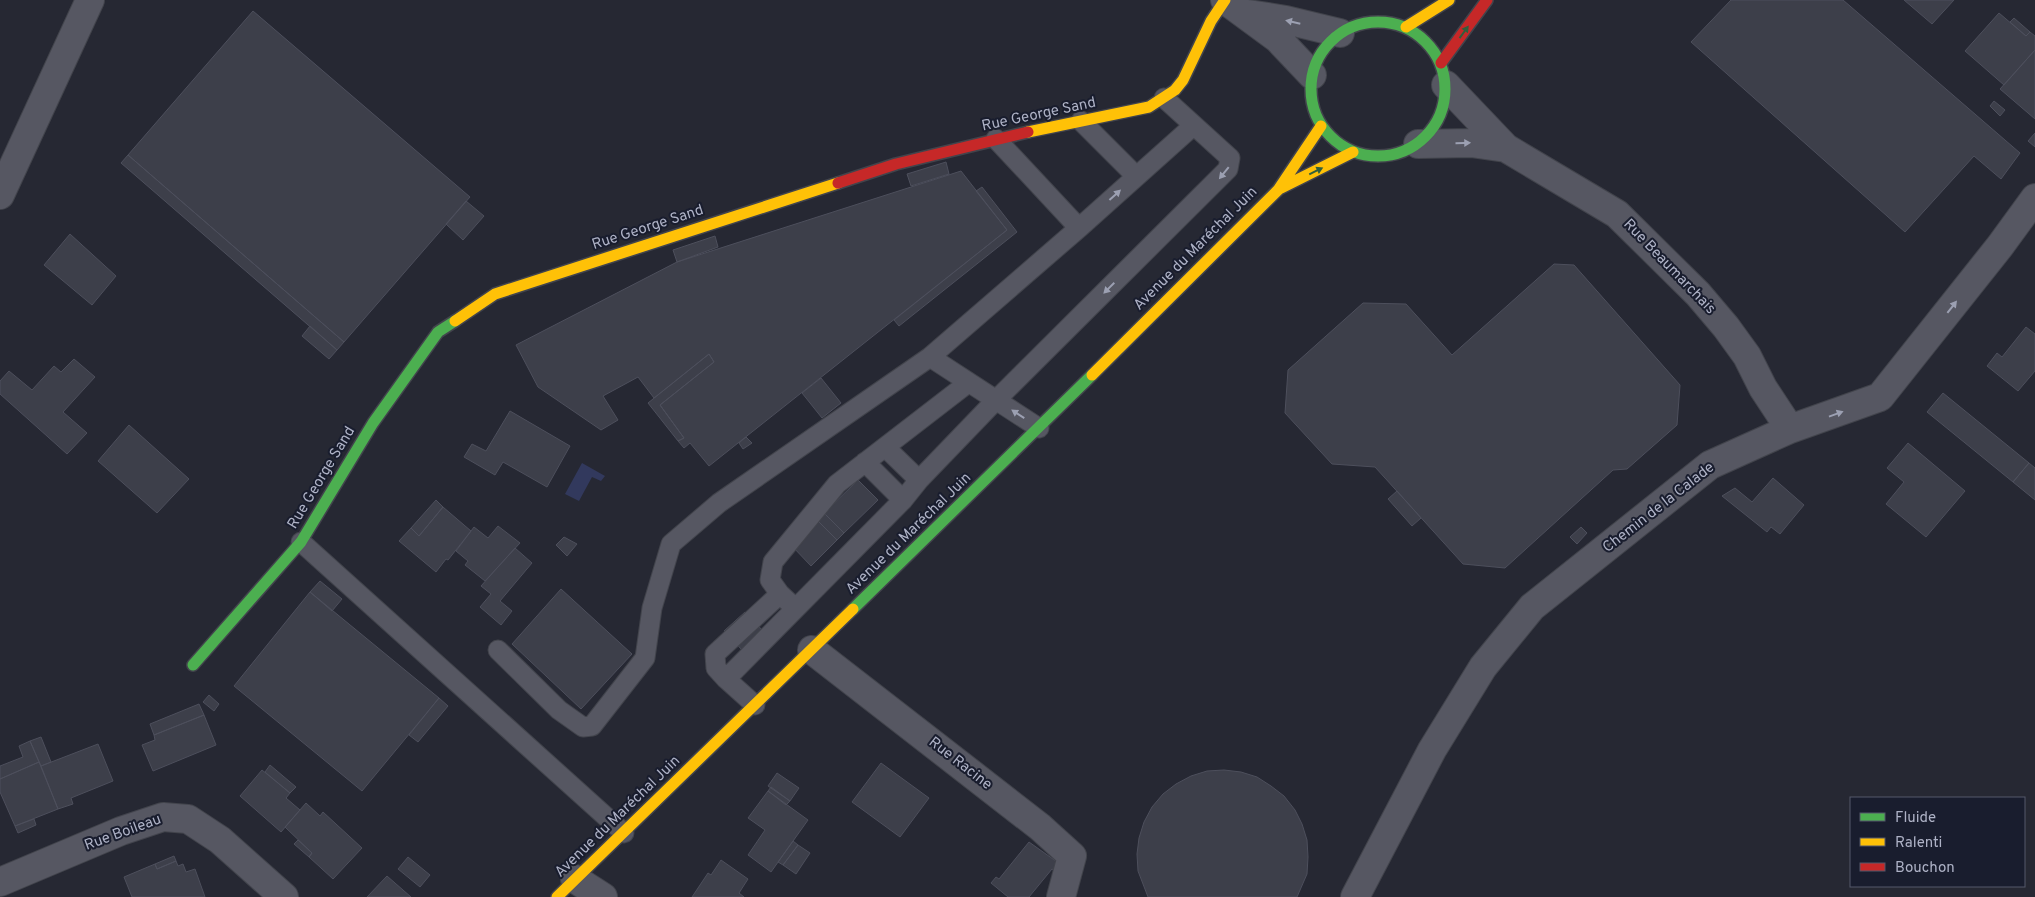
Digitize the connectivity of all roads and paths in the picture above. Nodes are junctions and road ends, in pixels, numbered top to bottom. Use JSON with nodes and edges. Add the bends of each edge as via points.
{"nodes":[{"id":1,"x":90,"y":0,"type":"edge"},
{"id":2,"x":1449,"y":0,"type":"edge"},
{"id":3,"x":1487,"y":0,"type":"edge"},
{"id":4,"x":1230,"y":4,"type":"edge"},
{"id":5,"x":1406,"y":27,"type":"junction"},
{"id":6,"x":1340,"y":33,"type":"junction"},
{"id":7,"x":1443,"y":74,"type":"junction"},
{"id":8,"x":1312,"y":75,"type":"junction"},
{"id":9,"x":1164,"y":98,"type":"junction"},
{"id":10,"x":1081,"y":121,"type":"junction"},
{"id":11,"x":1193,"y":126,"type":"junction"},
{"id":12,"x":1321,"y":126,"type":"junction"},
{"id":13,"x":996,"y":139,"type":"junction"},
{"id":14,"x":1418,"y":144,"type":"junction"},
{"id":15,"x":1506,"y":148,"type":"junction"},
{"id":16,"x":1353,"y":152,"type":"junction"},
{"id":17,"x":1136,"y":176,"type":"junction"},
{"id":18,"x":1278,"y":190,"type":"junction"},
{"id":19,"x":0,"y":195,"type":"edge"},
{"id":20,"x":2035,"y":198,"type":"edge"},
{"id":21,"x":1079,"y":228,"type":"junction"},
{"id":22,"x":930,"y":357,"type":"junction"},
{"id":23,"x":968,"y":383,"type":"junction"},
{"id":24,"x":996,"y":400,"type":"junction"},
{"id":25,"x":1039,"y":428,"type":"junction"},
{"id":26,"x":1790,"y":429,"type":"junction"},
{"id":27,"x":885,"y":446,"type":"junction"},
{"id":28,"x":864,"y":462,"type":"junction"},
{"id":29,"x":920,"y":480,"type":"junction"},
{"id":30,"x":903,"y":500,"type":"junction"},
{"id":31,"x":301,"y":542,"type":"junction"},
{"id":32,"x":780,"y":594,"type":"junction"},
{"id":33,"x":795,"y":608,"type":"junction"},
{"id":34,"x":498,"y":650,"type":"dead end"},
{"id":35,"x":812,"y":650,"type":"junction"},
{"id":36,"x":193,"y":665,"type":"dead end"},
{"id":37,"x":726,"y":679,"type":"junction"},
{"id":38,"x":755,"y":705,"type":"junction"},
{"id":39,"x":624,"y":833,"type":"junction"},
{"id":40,"x":0,"y":882,"type":"edge"},
{"id":41,"x":566,"y":888,"type":"edge"},
{"id":42,"x":284,"y":897,"type":"edge"},
{"id":43,"x":603,"y":897,"type":"edge"},
{"id":44,"x":1061,"y":897,"type":"edge"},
{"id":45,"x":1354,"y":897,"type":"edge"}],
"edges":[{"from":1,"to":19,"type":"street"},
{"from":2,"to":5,"type":"main road"},
{"from":7,"to":3,"type":"main road","one_way":true},
{"from":6,"to":4,"type":"street","one_way":true},
{"from":4,"to":8,"type":"street","via":[[1278,39]]},
{"from":4,"to":9,"type":"main road","name":"Rue George Sand","via":[[1211,20],[1183,80]]},
{"from":5,"to":6,"type":"main road","via":[[1374,22],[1356,25]]},
{"from":5,"to":7,"type":"main road","via":[[1433,50]]},
{"from":6,"to":8,"type":"main road","via":[[1318,58]]},
{"from":7,"to":14,"type":"main road","via":[[1443,108],[1434,128]]},
{"from":7,"to":15,"type":"street","name":"Rue Beaumarchais"},
{"from":8,"to":12,"type":"main road","via":[[1313,110]]},
{"from":9,"to":10,"type":"main road","name":"Rue George Sand","via":[[1150,107]]},
{"from":9,"to":11,"type":"lane"},
{"from":10,"to":13,"type":"main road","name":"Rue George Sand"},
{"from":10,"to":17,"type":"lane"},
{"from":11,"to":17,"type":"lane"},
{"from":11,"to":24,"type":"lane","one_way":true,"via":[[1230,158],[1228,169]]},
{"from":12,"to":16,"type":"main road","via":[[1335,142]]},
{"from":12,"to":18,"type":"main road","name":"Avenue du Maréchal Juin"},
{"from":13,"to":21,"type":"lane"},
{"from":13,"to":31,"type":"main road","name":"Rue George Sand","via":[[896,164],[495,294],[438,332],[372,424]]},
{"from":14,"to":15,"type":"street","name":"Rue Beaumarchais","one_way":true,"via":[[1471,143]]},
{"from":14,"to":16,"type":"main road","via":[[1398,154],[1376,157]]},
{"from":15,"to":26,"type":"street","name":"Rue Beaumarchais","via":[[1617,214],[1732,334]]},
{"from":18,"to":16,"type":"main road","name":"Avenue du Maréchal Juin","one_way":true},
{"from":21,"to":17,"type":"lane","one_way":true},
{"from":18,"to":25,"type":"main road","name":"Avenue du Maréchal Juin"},
{"from":26,"to":20,"type":"street","name":"Chemin de la Calade","one_way":true,"via":[[1880,397]]},
{"from":21,"to":22,"type":"lane"},
{"from":22,"to":23,"type":"lane"},
{"from":22,"to":34,"type":"lane","via":[[718,503],[670,544],[652,608],[645,658],[592,726],[583,727],[559,710]]},
{"from":23,"to":24,"type":"lane"},
{"from":23,"to":27,"type":"lane"},
{"from":25,"to":24,"type":"lane","one_way":true},
{"from":24,"to":29,"type":"lane"},
{"from":25,"to":35,"type":"main road","name":"Avenue du Maréchal Juin"},
{"from":26,"to":45,"type":"street","name":"Chemin de la Calade","via":[[1710,465],[1532,608],[1478,675],[1432,750]]},
{"from":27,"to":28,"type":"lane"},
{"from":27,"to":29,"type":"lane"},
{"from":28,"to":30,"type":"lane"},
{"from":28,"to":32,"type":"lane","via":[[837,484],[773,562],[770,580]]},
{"from":29,"to":30,"type":"lane"},
{"from":30,"to":33,"type":"lane"},
{"from":31,"to":36,"type":"main road","name":"Rue George Sand"},
{"from":31,"to":39,"type":"lane"},
{"from":32,"to":33,"type":"lane"},
{"from":32,"to":37,"type":"lane","via":[[715,654],[716,668]]},
{"from":33,"to":37,"type":"lane"},
{"from":35,"to":38,"type":"main road","name":"Avenue du Maréchal Juin"},
{"from":35,"to":44,"type":"street","name":"Rue Racine","via":[[1040,826],[1072,856]]},
{"from":37,"to":38,"type":"lane"},
{"from":38,"to":39,"type":"main road","name":"Avenue du Maréchal Juin"},
{"from":39,"to":41,"type":"main road","name":"Avenue du Maréchal Juin"},
{"from":40,"to":42,"type":"street","name":"Rue Boileau","via":[[121,831],[163,817],[188,819],[196,824],[220,840]]},
{"from":41,"to":43,"type":"street"}]}
